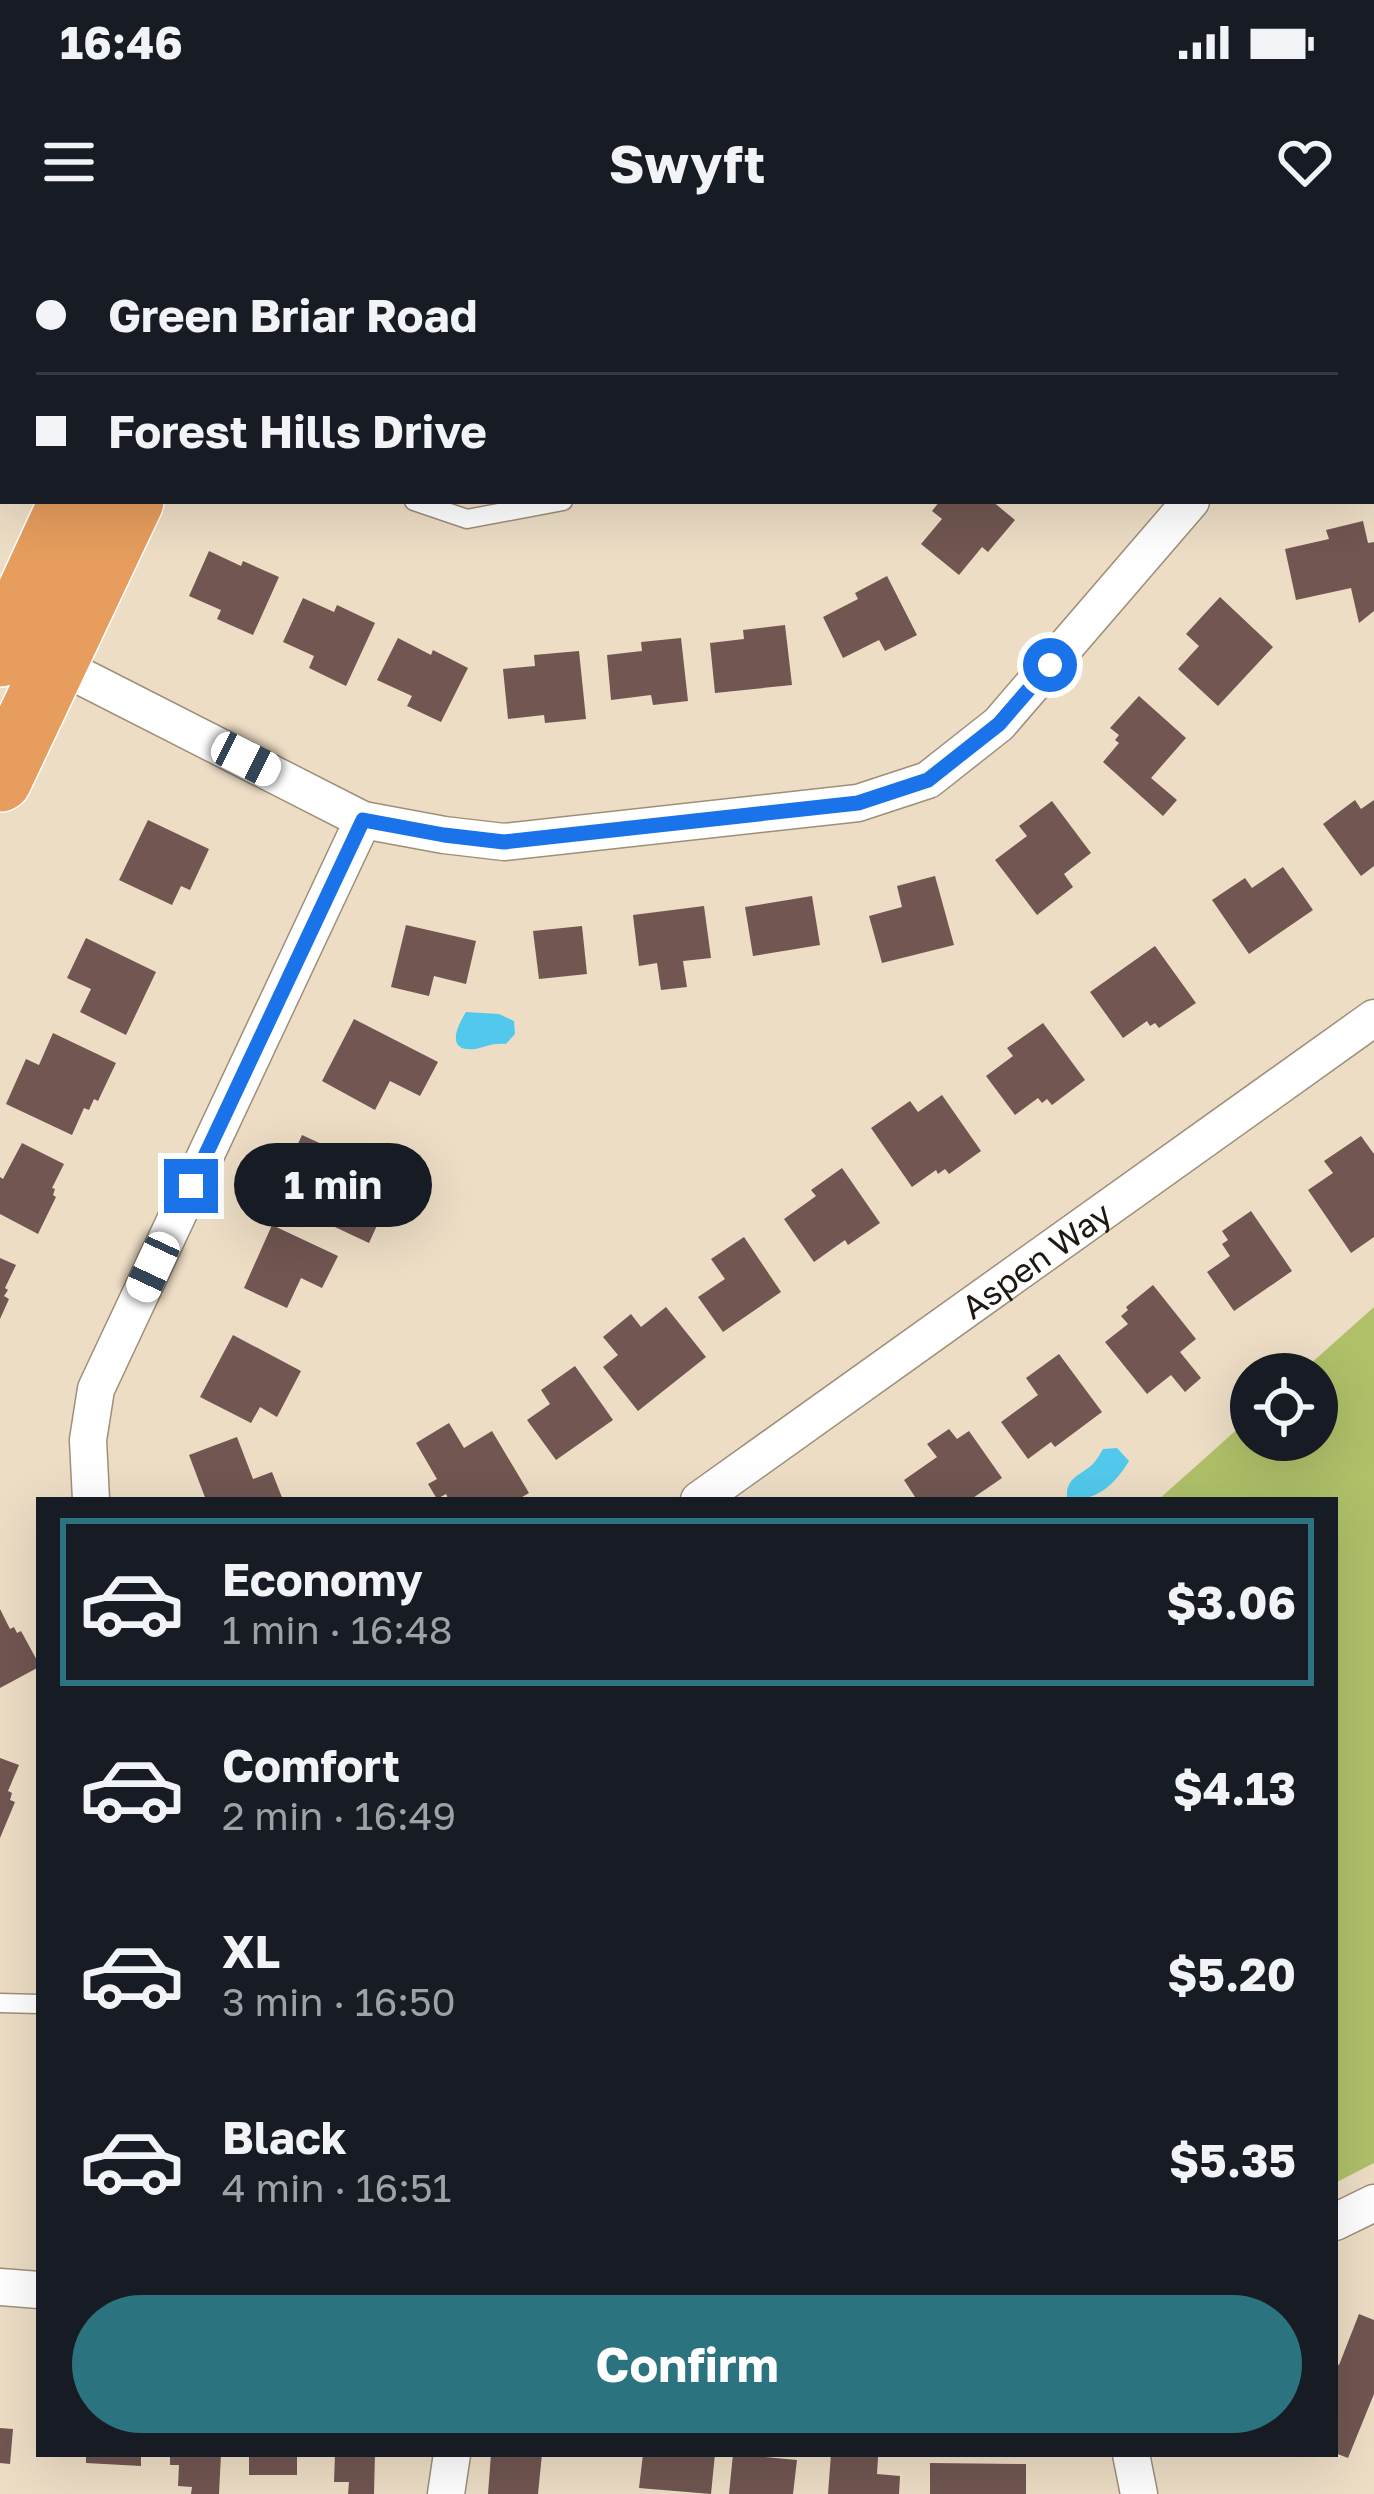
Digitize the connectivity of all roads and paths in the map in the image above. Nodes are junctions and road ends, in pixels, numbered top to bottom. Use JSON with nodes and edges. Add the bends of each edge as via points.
{"nodes":[{"id":1,"x":70,"y":504,"type":"edge"},
{"id":2,"x":130,"y":504,"type":"edge"},
{"id":3,"x":423,"y":504,"type":"edge"},
{"id":4,"x":547,"y":504,"type":"edge"},
{"id":5,"x":1187,"y":504,"type":"edge"},
{"id":6,"x":12,"y":647,"type":"edge"},
{"id":7,"x":0,"y":780,"type":"edge"},
{"id":8,"x":363,"y":820,"type":"junction"},
{"id":9,"x":1374,"y":1018,"type":"edge"},
{"id":10,"x":91,"y":1497,"type":"edge"},
{"id":11,"x":703,"y":1497,"type":"edge"},
{"id":12,"x":0,"y":2002,"type":"edge"},
{"id":13,"x":36,"y":2004,"type":"edge"},
{"id":14,"x":1374,"y":2203,"type":"edge"},
{"id":15,"x":1338,"y":2221,"type":"edge"},
{"id":16,"x":0,"y":2287,"type":"edge"},
{"id":17,"x":36,"y":2290,"type":"edge"},
{"id":18,"x":452,"y":2457,"type":"edge"},
{"id":19,"x":1132,"y":2457,"type":"edge"},
{"id":20,"x":446,"y":2494,"type":"edge"},
{"id":21,"x":1139,"y":2494,"type":"edge"}],
"edges":[{"from":1,"to":6,"type":"highway"},
{"from":2,"to":6,"type":"highway"},
{"from":3,"to":4,"type":"lane","via":[[467,519]]},
{"from":5,"to":8,"type":"street","via":[[999,724],[928,780],[858,803],[504,842]]},
{"from":6,"to":7,"type":"highway"},
{"from":6,"to":8,"type":"street"},
{"from":8,"to":10,"type":"street","via":[[96,1389]]},
{"from":9,"to":11,"type":"street","name":"Aspen Way"},
{"from":12,"to":13,"type":"lane"},
{"from":14,"to":15,"type":"street"},
{"from":16,"to":17,"type":"street"},
{"from":18,"to":20,"type":"street"},
{"from":19,"to":21,"type":"street"}]}
